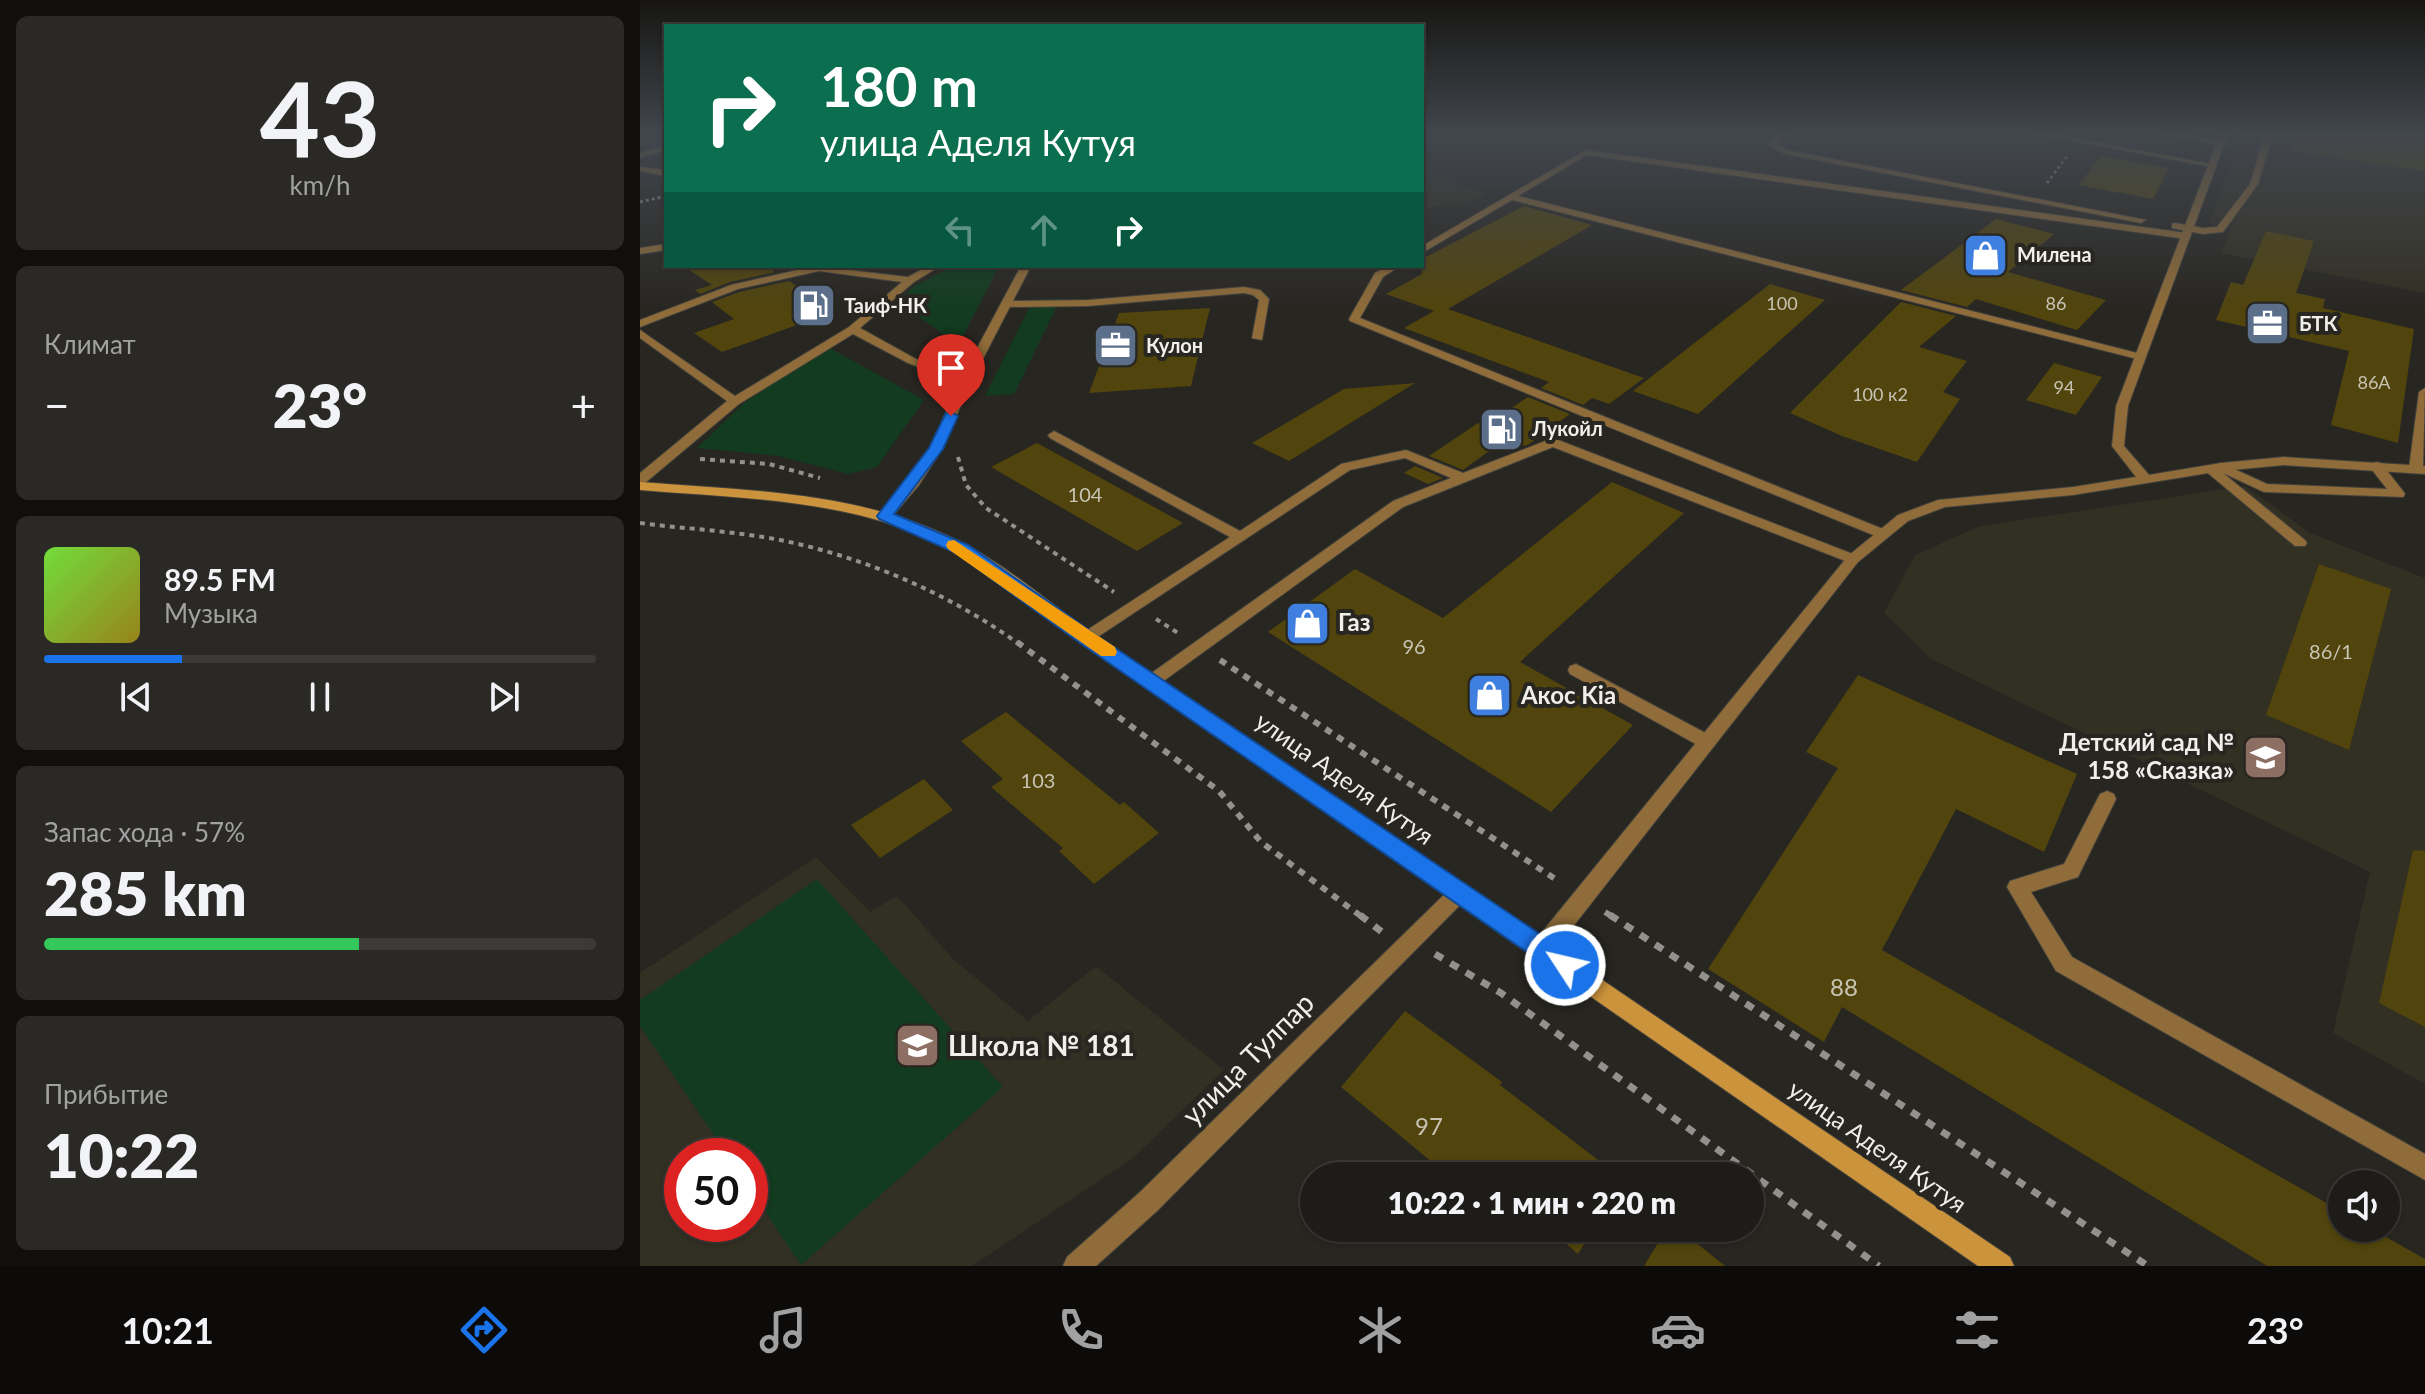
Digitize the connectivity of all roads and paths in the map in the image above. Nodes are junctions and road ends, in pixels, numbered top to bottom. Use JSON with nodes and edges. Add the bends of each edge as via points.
{"nodes":[{"id":1,"x":1518,"y":193,"type":"edge"},
{"id":2,"x":1864,"y":193,"type":"edge"},
{"id":3,"x":2003,"y":193,"type":"edge"},
{"id":4,"x":2039,"y":193,"type":"edge"},
{"id":5,"x":2202,"y":193,"type":"edge"},
{"id":6,"x":2247,"y":193,"type":"edge"},
{"id":7,"x":664,"y":196,"type":"edge"},
{"id":8,"x":1511,"y":197,"type":"junction"},
{"id":9,"x":2034,"y":199,"type":"junction"},
{"id":10,"x":640,"y":202,"type":"edge"},
{"id":11,"x":2187,"y":232,"type":"junction"},
{"id":12,"x":664,"y":247,"type":"edge"},
{"id":13,"x":1424,"y":249,"type":"edge"},
{"id":14,"x":640,"y":251,"type":"edge"},
{"id":15,"x":931,"y":268,"type":"edge"},
{"id":16,"x":1025,"y":268,"type":"edge"},
{"id":17,"x":1391,"y":268,"type":"edge"},
{"id":18,"x":910,"y":280,"type":"junction"},
{"id":19,"x":1007,"y":304,"type":"junction"},
{"id":20,"x":640,"y":324,"type":"edge"},
{"id":21,"x":853,"y":329,"type":"junction"},
{"id":22,"x":640,"y":333,"type":"edge"},
{"id":23,"x":1258,"y":338,"type":"dead end"},
{"id":24,"x":2141,"y":357,"type":"junction"},
{"id":25,"x":966,"y":380,"type":"junction"},
{"id":26,"x":2425,"y":392,"type":"edge"},
{"id":27,"x":735,"y":401,"type":"junction"},
{"id":28,"x":1054,"y":435,"type":"dead end"},
{"id":29,"x":958,"y":452,"type":"dead end"},
{"id":30,"x":670,"y":457,"type":"junction"},
{"id":31,"x":2376,"y":466,"type":"junction"},
{"id":32,"x":2215,"y":468,"type":"junction"},
{"id":33,"x":2420,"y":469,"type":"edge"},
{"id":34,"x":1463,"y":478,"type":"junction"},
{"id":35,"x":2145,"y":479,"type":"junction"},
{"id":36,"x":640,"y":480,"type":"edge"},
{"id":37,"x":829,"y":480,"type":"dead end"},
{"id":38,"x":640,"y":486,"type":"edge"},
{"id":39,"x":885,"y":516,"type":"junction"},
{"id":40,"x":640,"y":523,"type":"edge"},
{"id":41,"x":1883,"y":534,"type":"junction"},
{"id":42,"x":1240,"y":537,"type":"junction"},
{"id":43,"x":2300,"y":543,"type":"dead end"},
{"id":44,"x":1853,"y":559,"type":"junction"},
{"id":45,"x":1135,"y":606,"type":"junction"},
{"id":46,"x":1087,"y":638,"type":"junction"},
{"id":47,"x":1199,"y":647,"type":"junction"},
{"id":48,"x":1576,"y":670,"type":"dead end"},
{"id":49,"x":1152,"y":681,"type":"junction"},
{"id":50,"x":1707,"y":742,"type":"junction"},
{"id":51,"x":2107,"y":799,"type":"dead end"},
{"id":52,"x":1460,"y":892,"type":"junction"},
{"id":53,"x":1584,"y":898,"type":"junction"},
{"id":54,"x":1406,"y":945,"type":"junction"},
{"id":55,"x":1542,"y":949,"type":"junction"},
{"id":56,"x":2425,"y":1168,"type":"edge"},
{"id":57,"x":1076,"y":1266,"type":"edge"},
{"id":58,"x":1879,"y":1266,"type":"edge"},
{"id":59,"x":2001,"y":1266,"type":"edge"},
{"id":60,"x":2148,"y":1266,"type":"edge"}],
"edges":[{"from":1,"to":8,"type":"street"},
{"from":2,"to":11,"type":"street"},
{"from":3,"to":9,"type":"street"},
{"from":4,"to":9,"type":"path"},
{"from":5,"to":11,"type":"street"},
{"from":6,"to":11,"type":"street","via":[[2220,230]]},
{"from":7,"to":10,"type":"path"},
{"from":8,"to":13,"type":"street"},
{"from":8,"to":24,"type":"street"},
{"from":9,"to":11,"type":"street"},
{"from":11,"to":24,"type":"street"},
{"from":12,"to":14,"type":"street"},
{"from":15,"to":18,"type":"street"},
{"from":16,"to":19,"type":"street"},
{"from":17,"to":41,"type":"street","via":[[1379,275],[1354,319]]},
{"from":18,"to":20,"type":"street","via":[[819,268],[735,287]]},
{"from":18,"to":21,"type":"street"},
{"from":19,"to":23,"type":"street","via":[[1244,290],[1264,299]]},
{"from":19,"to":25,"type":"street"},
{"from":21,"to":25,"type":"street","via":[[912,361]]},
{"from":21,"to":27,"type":"street"},
{"from":22,"to":27,"type":"street"},
{"from":24,"to":35,"type":"street","via":[[2122,406],[2118,446]]},
{"from":25,"to":39,"type":"street","via":[[936,449]]},
{"from":26,"to":33,"type":"street"},
{"from":27,"to":30,"type":"street"},
{"from":28,"to":42,"type":"street"},
{"from":29,"to":45,"type":"path","via":[[959,473],[986,508]]},
{"from":30,"to":36,"type":"street"},
{"from":30,"to":37,"type":"path","via":[[769,464]]},
{"from":31,"to":32,"type":"street","via":[[2284,461]]},
{"from":31,"to":32,"type":"street","via":[[2398,494],[2264,488]]},
{"from":31,"to":33,"type":"street"},
{"from":32,"to":35,"type":"street"},
{"from":32,"to":43,"type":"street"},
{"from":34,"to":42,"type":"street","via":[[1406,454],[1346,467]]},
{"from":34,"to":44,"type":"street","via":[[1553,442]]},
{"from":34,"to":47,"type":"street","via":[[1398,504]]},
{"from":35,"to":41,"type":"street","via":[[1943,503],[1903,518]]},
{"from":38,"to":39,"type":"main road","name":"улица Аделя Кутуя","via":[[803,501]]},
{"from":39,"to":46,"type":"main road","name":"улица Аделя Кутуя","via":[[962,549]]},
{"from":40,"to":54,"type":"path","via":[[779,540],[927,589],[1012,639],[1206,781],[1261,842]]},
{"from":41,"to":44,"type":"street"},
{"from":42,"to":45,"type":"street"},
{"from":44,"to":50,"type":"street"},
{"from":45,"to":46,"type":"street"},
{"from":45,"to":47,"type":"path"},
{"from":46,"to":49,"type":"main road","name":"улица Аделя Кутуя"},
{"from":47,"to":49,"type":"street"},
{"from":47,"to":53,"type":"path"},
{"from":48,"to":50,"type":"street"},
{"from":49,"to":52,"type":"main road","name":"улица Аделя Кутуя"},
{"from":50,"to":53,"type":"street"},
{"from":51,"to":56,"type":"street","via":[[2071,871],[2017,887],[2064,964]]},
{"from":52,"to":54,"type":"street","name":"улица Тулпар"},
{"from":52,"to":55,"type":"main road","name":"улица Аделя Кутуя"},
{"from":53,"to":55,"type":"street"},
{"from":53,"to":60,"type":"path"},
{"from":54,"to":57,"type":"street","name":"улица Тулпар","via":[[1148,1202]]},
{"from":54,"to":58,"type":"path","via":[[1433,953],[1501,993]]},
{"from":55,"to":59,"type":"main road","name":"улица Аделя Кутуя"}]}
